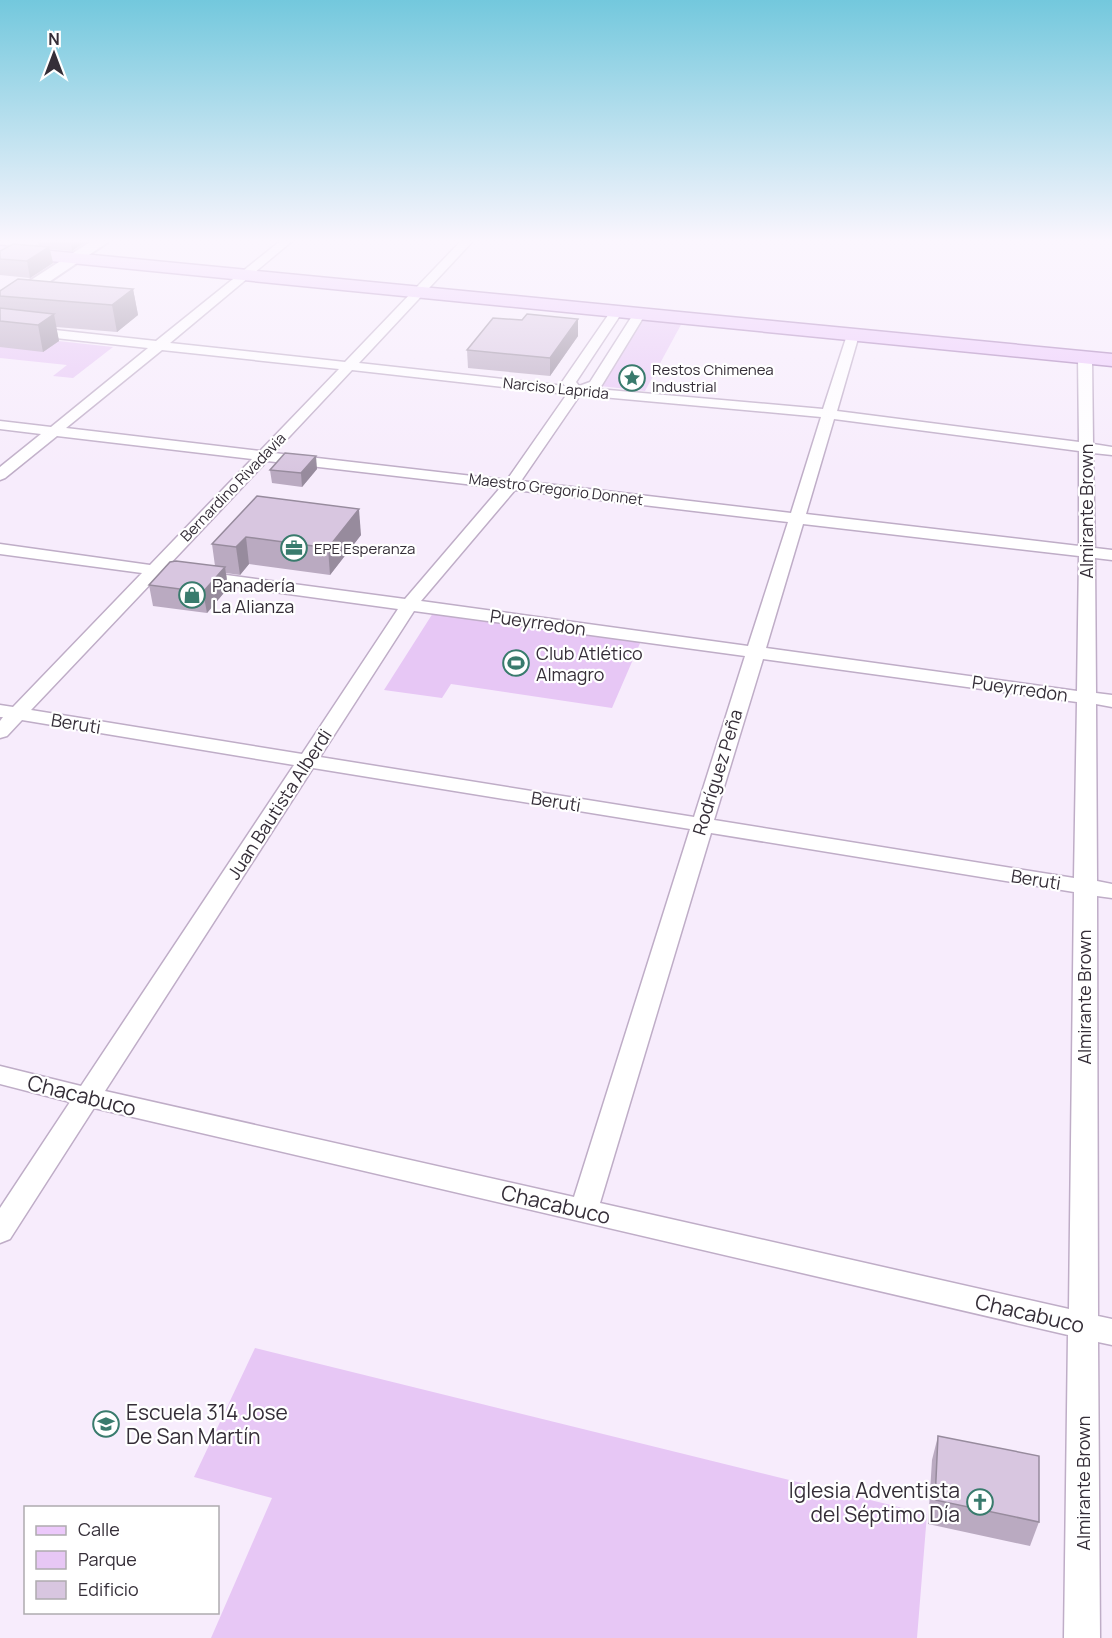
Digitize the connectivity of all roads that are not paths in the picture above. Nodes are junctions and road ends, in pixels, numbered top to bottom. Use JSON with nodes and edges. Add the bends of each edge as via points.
{"nodes":[{"id":1,"x":192,"y":318,"type":"edge"},
{"id":2,"x":394,"y":318,"type":"edge"},
{"id":3,"x":612,"y":318,"type":"edge"},
{"id":4,"x":637,"y":318,"type":"edge"},
{"id":5,"x":685,"y":318,"type":"edge"},
{"id":6,"x":0,"y":328,"type":"edge"},
{"id":7,"x":854,"y":335,"type":"junction"},
{"id":8,"x":159,"y":345,"type":"junction"},
{"id":9,"x":1085,"y":357,"type":"junction"},
{"id":10,"x":1112,"y":360,"type":"edge"},
{"id":11,"x":349,"y":365,"type":"junction"},
{"id":12,"x":576,"y":391,"type":"junction"},
{"id":13,"x":829,"y":414,"type":"junction"},
{"id":14,"x":0,"y":425,"type":"edge"},
{"id":15,"x":54,"y":431,"type":"junction"},
{"id":16,"x":1086,"y":448,"type":"junction"},
{"id":17,"x":1112,"y":451,"type":"edge"},
{"id":18,"x":262,"y":458,"type":"junction"},
{"id":19,"x":0,"y":475,"type":"edge"},
{"id":20,"x":512,"y":484,"type":"junction"},
{"id":21,"x":796,"y":517,"type":"junction"},
{"id":22,"x":0,"y":549,"type":"edge"},
{"id":23,"x":1087,"y":552,"type":"junction"},
{"id":24,"x":1112,"y":555,"type":"edge"},
{"id":25,"x":154,"y":571,"type":"junction"},
{"id":26,"x":409,"y":605,"type":"junction"},
{"id":27,"x":754,"y":652,"type":"junction"},
{"id":28,"x":1085,"y":697,"type":"junction"},
{"id":29,"x":1112,"y":701,"type":"edge"},
{"id":30,"x":9,"y":712,"type":"edge"},
{"id":31,"x":0,"y":732,"type":"edge"},
{"id":32,"x":308,"y":760,"type":"junction"},
{"id":33,"x":701,"y":825,"type":"junction"},
{"id":34,"x":1084,"y":887,"type":"junction"},
{"id":35,"x":1112,"y":891,"type":"edge"},
{"id":36,"x":0,"y":1075,"type":"edge"},
{"id":37,"x":87,"y":1097,"type":"junction"},
{"id":38,"x":584,"y":1210,"type":"junction"},
{"id":39,"x":0,"y":1231,"type":"edge"},
{"id":40,"x":1084,"y":1325,"type":"junction"},
{"id":41,"x":1112,"y":1332,"type":"edge"},
{"id":42,"x":1082,"y":1638,"type":"edge"}],
"edges":[{"from":1,"to":8,"type":"street"},
{"from":2,"to":11,"type":"street","name":"Bernardino Rivadavia"},
{"from":3,"to":12,"type":"street","name":"Juan Bautista Alberdi","via":[[570,382]]},
{"from":4,"to":12,"type":"street","name":"Juan Bautista Alberdi","via":[[595,385]]},
{"from":5,"to":7,"type":"main road"},
{"from":6,"to":8,"type":"street","name":"Narciso Laprida"},
{"from":7,"to":9,"type":"main road"},
{"from":7,"to":13,"type":"street","name":"Rodríguez Peña"},
{"from":8,"to":11,"type":"street","name":"Narciso Laprida"},
{"from":8,"to":15,"type":"street"},
{"from":9,"to":10,"type":"main road"},
{"from":9,"to":16,"type":"street","name":"Almirante Brown"},
{"from":11,"to":12,"type":"street","name":"Narciso Laprida"},
{"from":11,"to":18,"type":"street","name":"Bernardino Rivadavia"},
{"from":12,"to":13,"type":"street","name":"Narciso Laprida"},
{"from":12,"to":20,"type":"street","name":"Juan Bautista Alberdi"},
{"from":13,"to":16,"type":"street","name":"Narciso Laprida"},
{"from":13,"to":21,"type":"street","name":"Rodríguez Peña"},
{"from":14,"to":15,"type":"street","name":"Maestro Gregorio Donnet"},
{"from":15,"to":18,"type":"street","name":"Maestro Gregorio Donnet"},
{"from":15,"to":19,"type":"street"},
{"from":16,"to":17,"type":"street","name":"Narciso Laprida"},
{"from":16,"to":23,"type":"street","name":"Almirante Brown"},
{"from":18,"to":20,"type":"street","name":"Maestro Gregorio Donnet"},
{"from":18,"to":25,"type":"street","name":"Bernardino Rivadavia"},
{"from":20,"to":21,"type":"street","name":"Maestro Gregorio Donnet"},
{"from":20,"to":26,"type":"street","name":"Juan Bautista Alberdi"},
{"from":21,"to":23,"type":"street","name":"Maestro Gregorio Donnet"},
{"from":21,"to":27,"type":"street","name":"Rodríguez Peña"},
{"from":22,"to":25,"type":"street","name":"Pueyrredon"},
{"from":23,"to":24,"type":"street","name":"Maestro Gregorio Donnet"},
{"from":23,"to":28,"type":"street","name":"Almirante Brown"},
{"from":25,"to":26,"type":"street","name":"Pueyrredon"},
{"from":25,"to":30,"type":"street","name":"Bernardino Rivadavia"},
{"from":26,"to":27,"type":"street","name":"Pueyrredon"},
{"from":26,"to":32,"type":"street","name":"Juan Bautista Alberdi"},
{"from":27,"to":28,"type":"street","name":"Pueyrredon"},
{"from":27,"to":33,"type":"street","name":"Rodríguez Peña"},
{"from":28,"to":29,"type":"street","name":"Pueyrredon"},
{"from":28,"to":34,"type":"street","name":"Almirante Brown"},
{"from":30,"to":31,"type":"street","name":"Bernardino Rivadavia"},
{"from":30,"to":32,"type":"street","name":"Beruti"},
{"from":32,"to":33,"type":"street","name":"Beruti"},
{"from":32,"to":37,"type":"street","name":"Juan Bautista Alberdi"},
{"from":33,"to":34,"type":"street","name":"Beruti"},
{"from":33,"to":38,"type":"street","name":"Rodríguez Peña"},
{"from":34,"to":35,"type":"street","name":"Beruti"},
{"from":34,"to":40,"type":"street","name":"Almirante Brown"},
{"from":36,"to":37,"type":"street","name":"Chacabuco"},
{"from":37,"to":38,"type":"street","name":"Chacabuco"},
{"from":37,"to":39,"type":"street","name":"Juan Bautista Alberdi"},
{"from":38,"to":40,"type":"street","name":"Chacabuco"},
{"from":40,"to":41,"type":"street","name":"Chacabuco"},
{"from":40,"to":42,"type":"street","name":"Almirante Brown"}]}
